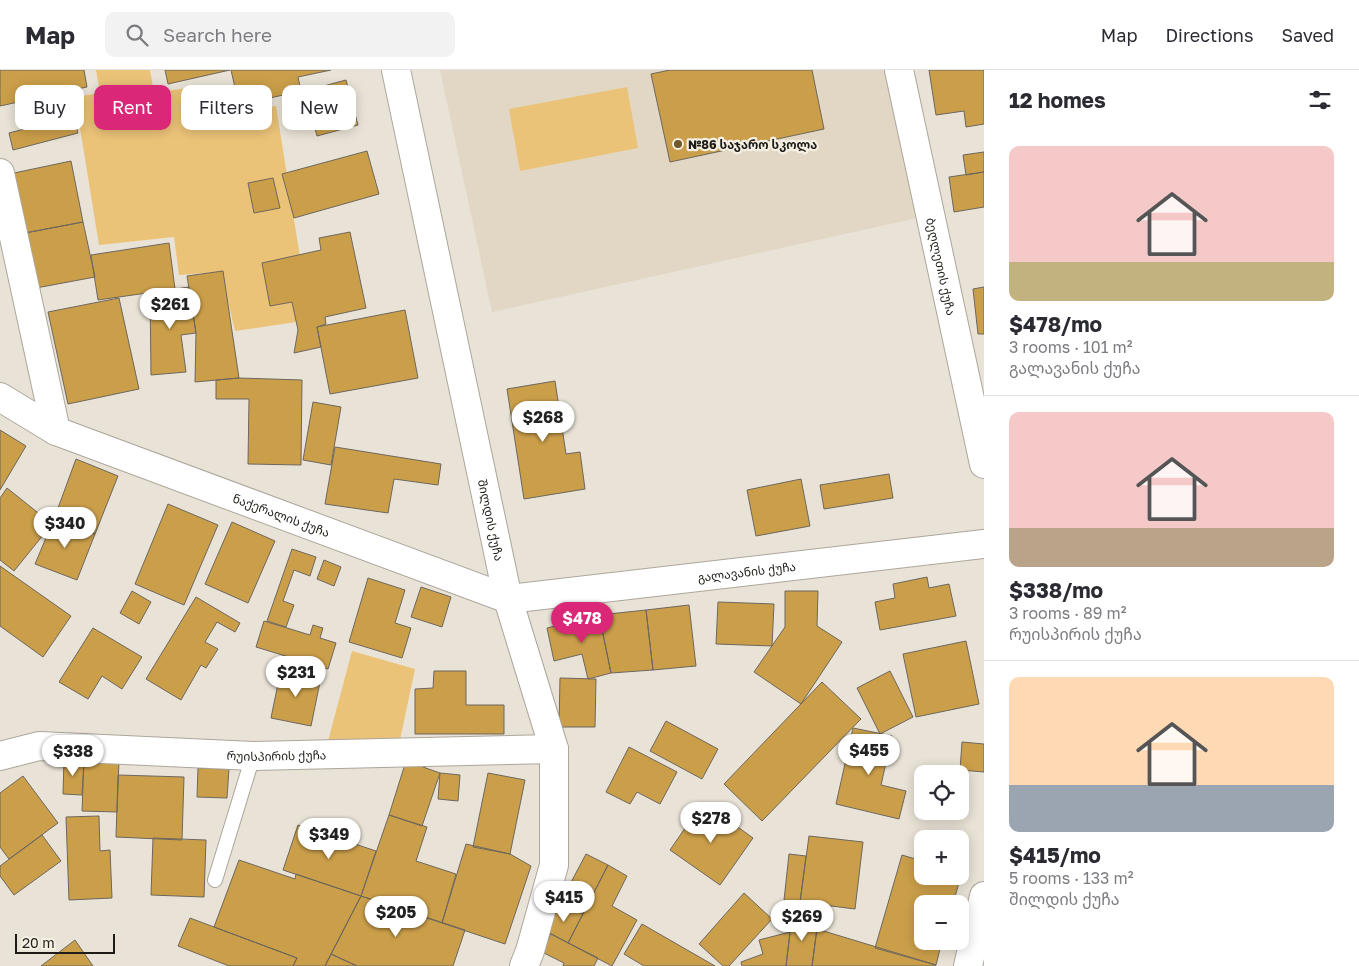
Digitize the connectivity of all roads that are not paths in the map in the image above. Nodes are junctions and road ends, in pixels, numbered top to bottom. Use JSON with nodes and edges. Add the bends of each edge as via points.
{"nodes":[{"id":1,"x":396,"y":70,"type":"edge"},
{"id":2,"x":899,"y":70,"type":"edge"},
{"id":3,"x":0,"y":173,"type":"edge"},
{"id":4,"x":0,"y":397,"type":"edge"},
{"id":5,"x":56,"y":431,"type":"junction"},
{"id":6,"x":984,"y":464,"type":"edge"},
{"id":7,"x":984,"y":544,"type":"edge"},
{"id":8,"x":508,"y":600,"type":"junction"},
{"id":9,"x":554,"y":749,"type":"junction"},
{"id":10,"x":0,"y":756,"type":"edge"},
{"id":11,"x":253,"y":756,"type":"junction"},
{"id":12,"x":215,"y":880,"type":"dead end"},
{"id":13,"x":984,"y":896,"type":"edge"},
{"id":14,"x":524,"y":966,"type":"edge"},
{"id":15,"x":968,"y":966,"type":"edge"}],
"edges":[{"from":1,"to":8,"type":"street","name":"შილდის ქუჩა"},
{"from":2,"to":6,"type":"street","name":"ბეღლეთის ქუჩა"},
{"from":3,"to":5,"type":"street"},
{"from":4,"to":5,"type":"street","name":"ნაქერალის ქუჩა"},
{"from":5,"to":8,"type":"street","name":"ნაქერალის ქუჩა"},
{"from":7,"to":8,"type":"street","name":"გალავანის ქუჩა"},
{"from":8,"to":9,"type":"street","name":"შილდის ქუჩა"},
{"from":9,"to":11,"type":"street","name":"რუისპირის ქუჩა"},
{"from":9,"to":14,"type":"street","name":"შილდის ქუჩა","via":[[554,865]]},
{"from":10,"to":11,"type":"street","name":"რუისპირის ქუჩა","via":[[39,746]]},
{"from":11,"to":12,"type":"lane"},
{"from":13,"to":15,"type":"street"}]}
